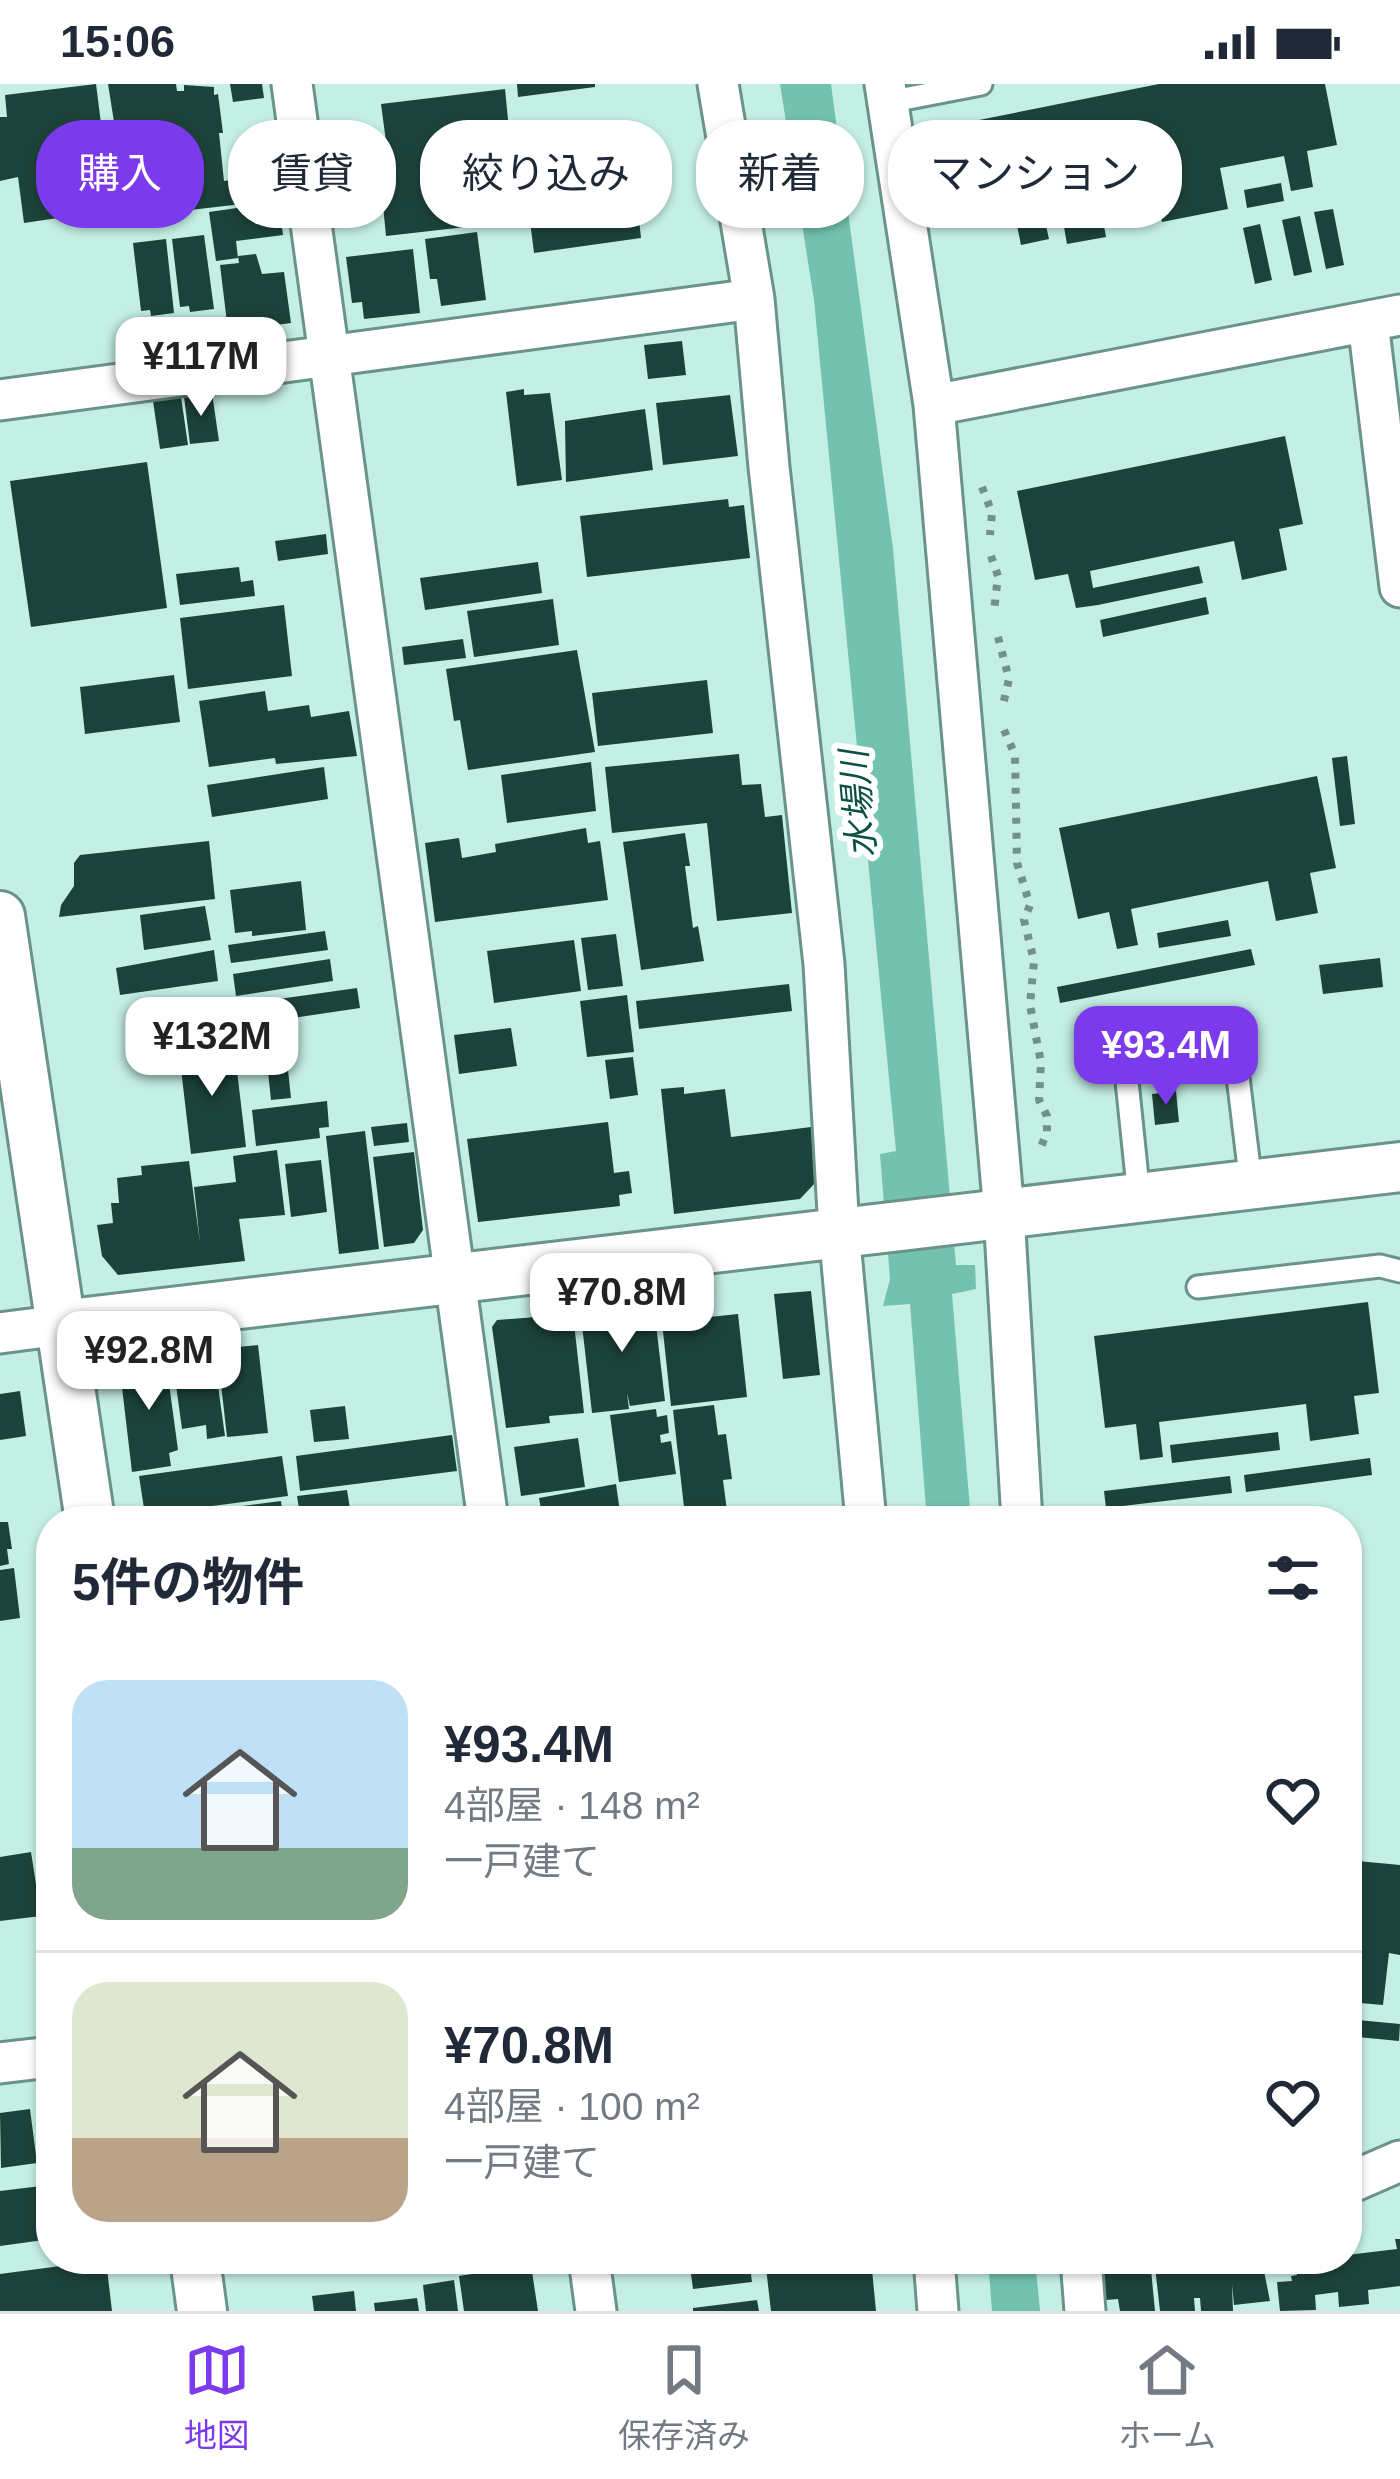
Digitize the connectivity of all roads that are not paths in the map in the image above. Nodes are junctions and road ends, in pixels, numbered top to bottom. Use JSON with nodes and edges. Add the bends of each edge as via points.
{"nodes":[{"id":1,"x":292,"y":84,"type":"edge"},
{"id":2,"x":718,"y":84,"type":"edge"},
{"id":3,"x":981,"y":84,"type":"edge"},
{"id":4,"x":886,"y":93,"type":"edge"},
{"id":5,"x":754,"y":299,"type":"junction"},
{"id":6,"x":1384,"y":319,"type":"edge"},
{"id":7,"x":326,"y":356,"type":"junction"},
{"id":8,"x":0,"y":400,"type":"edge"},
{"id":9,"x":934,"y":405,"type":"junction"},
{"id":10,"x":1400,"y":587,"type":"edge"},
{"id":11,"x":0,"y":916,"type":"edge"},
{"id":12,"x":1400,"y":1167,"type":"edge"},
{"id":13,"x":1251,"y":1184,"type":"junction"},
{"id":14,"x":1139,"y":1197,"type":"junction"},
{"id":15,"x":992,"y":1215,"type":"junction"},
{"id":16,"x":850,"y":1230,"type":"junction"},
{"id":17,"x":1400,"y":1271,"type":"edge"},
{"id":18,"x":455,"y":1278,"type":"junction"},
{"id":19,"x":1198,"y":1287,"type":"dead end"},
{"id":20,"x":61,"y":1325,"type":"junction"},
{"id":21,"x":0,"y":1333,"type":"edge"},
{"id":22,"x":88,"y":1506,"type":"edge"},
{"id":23,"x":486,"y":1506,"type":"edge"},
{"id":24,"x":865,"y":1506,"type":"edge"},
{"id":25,"x":1021,"y":1506,"type":"edge"},
{"id":26,"x":36,"y":2059,"type":"edge"},
{"id":27,"x":0,"y":2063,"type":"edge"},
{"id":28,"x":1400,"y":2161,"type":"edge"},
{"id":29,"x":1362,"y":2177,"type":"edge"},
{"id":30,"x":197,"y":2274,"type":"edge"},
{"id":31,"x":591,"y":2274,"type":"edge"},
{"id":32,"x":935,"y":2274,"type":"edge"},
{"id":33,"x":1083,"y":2274,"type":"edge"},
{"id":34,"x":202,"y":2311,"type":"edge"},
{"id":35,"x":596,"y":2311,"type":"edge"},
{"id":36,"x":938,"y":2311,"type":"edge"},
{"id":37,"x":1085,"y":2311,"type":"edge"}],
"edges":[{"from":1,"to":7,"type":"street"},
{"from":2,"to":5,"type":"street"},
{"from":3,"to":4,"type":"lane"},
{"from":4,"to":9,"type":"street"},
{"from":5,"to":7,"type":"street"},
{"from":5,"to":16,"type":"street"},
{"from":6,"to":9,"type":"street"},
{"from":6,"to":10,"type":"street"},
{"from":7,"to":8,"type":"street"},
{"from":7,"to":18,"type":"street"},
{"from":9,"to":15,"type":"street"},
{"from":11,"to":20,"type":"street"},
{"from":12,"to":13,"type":"street"},
{"from":13,"to":14,"type":"street"},
{"from":13,"to":14,"type":"lane","via":[[1232,1028],[1142,1039],[1124,1062]]},
{"from":14,"to":15,"type":"street"},
{"from":15,"to":16,"type":"street"},
{"from":15,"to":25,"type":"street"},
{"from":16,"to":18,"type":"street"},
{"from":16,"to":24,"type":"street"},
{"from":17,"to":19,"type":"lane","via":[[1380,1266]]},
{"from":18,"to":20,"type":"street"},
{"from":18,"to":23,"type":"street"},
{"from":20,"to":21,"type":"street"},
{"from":20,"to":22,"type":"street"},
{"from":26,"to":27,"type":"street"},
{"from":28,"to":29,"type":"street"},
{"from":30,"to":34,"type":"street"},
{"from":31,"to":35,"type":"street"},
{"from":32,"to":36,"type":"street"},
{"from":33,"to":37,"type":"street"}]}
